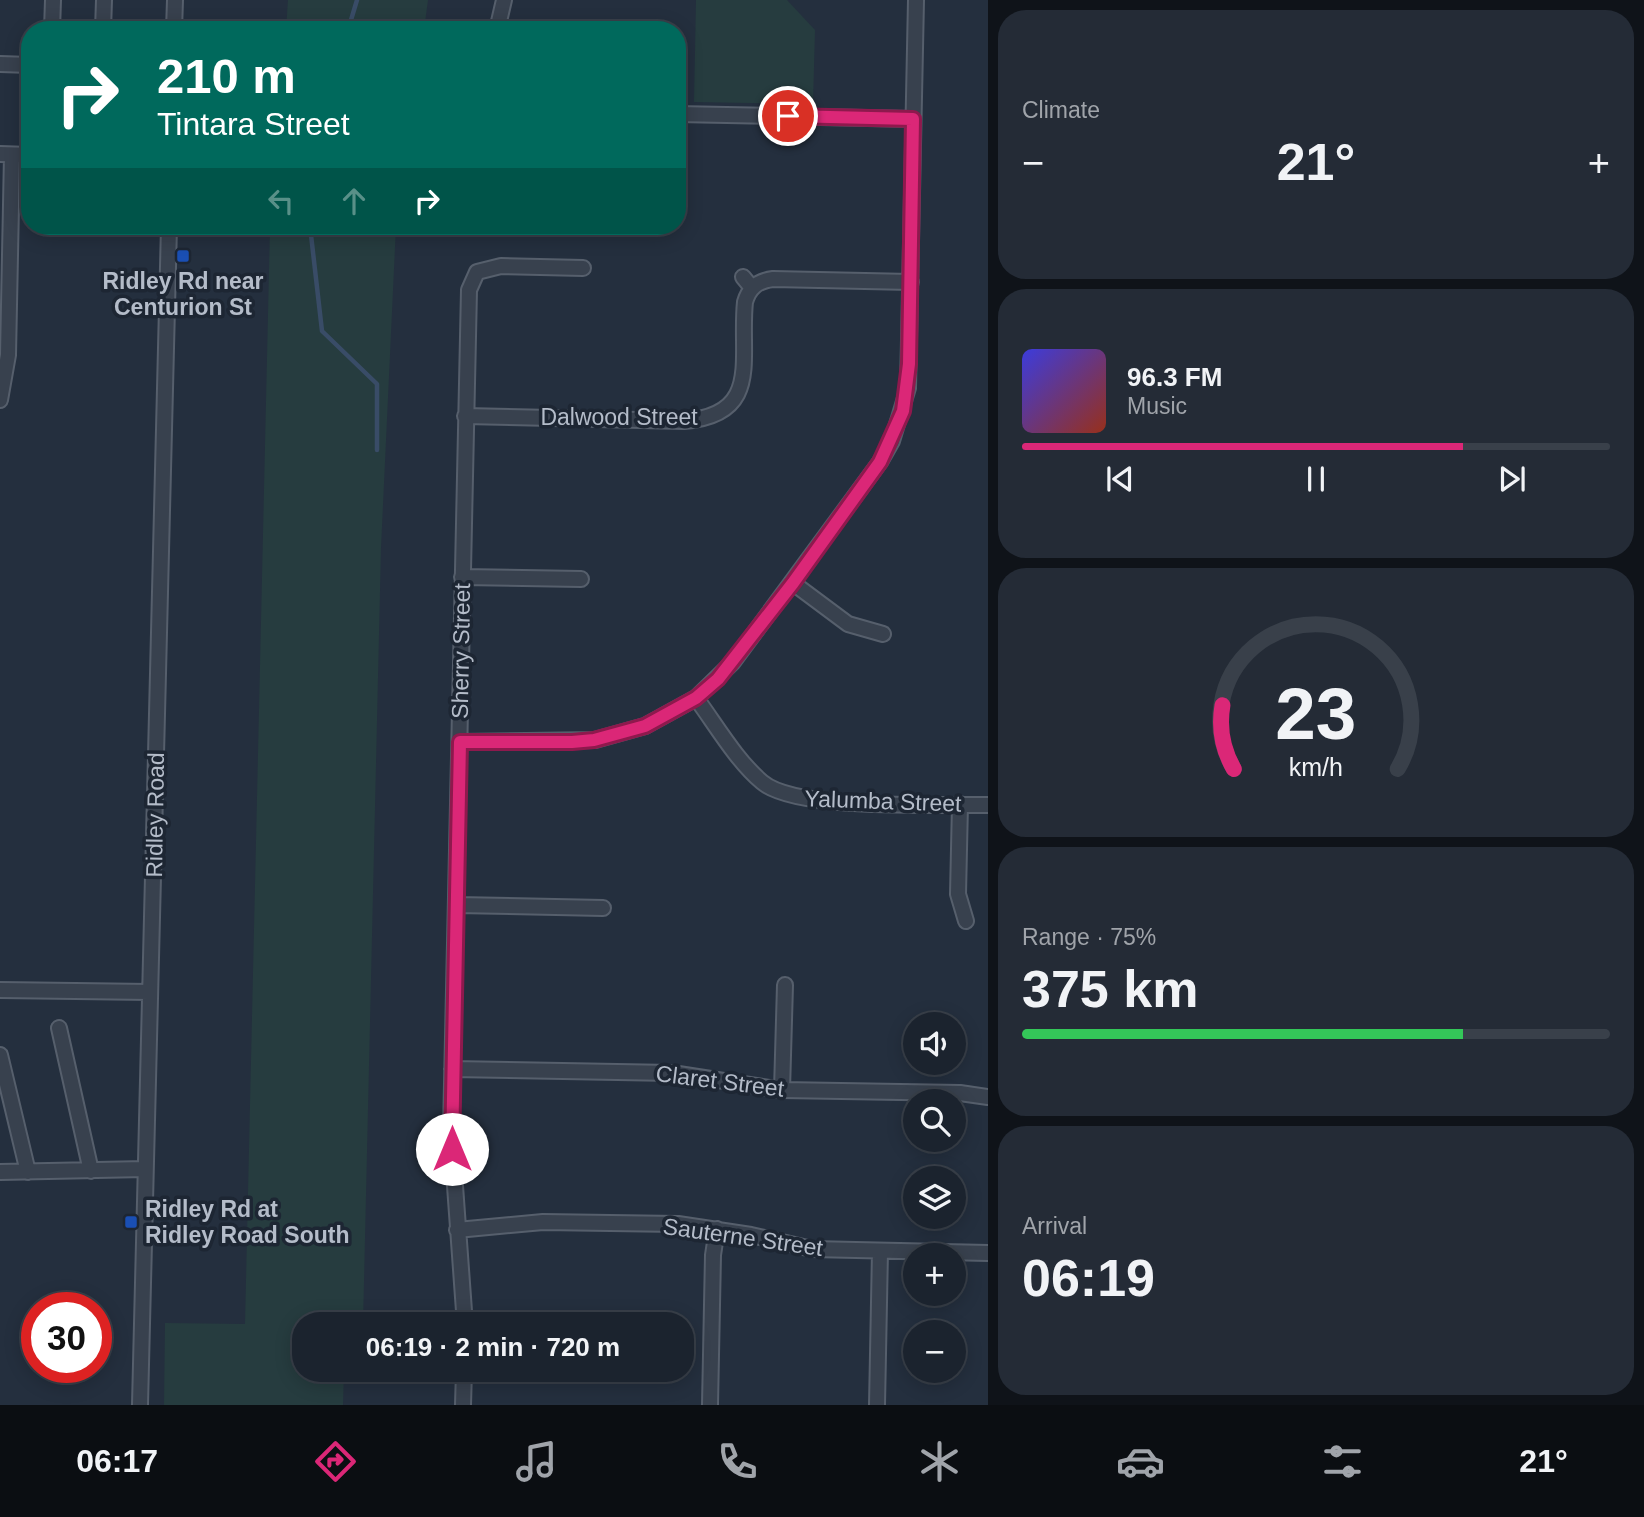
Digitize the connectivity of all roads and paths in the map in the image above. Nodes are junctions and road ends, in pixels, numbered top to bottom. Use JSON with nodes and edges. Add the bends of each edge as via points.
{"nodes":[{"id":1,"x":53,"y":0,"type":"edge"},
{"id":2,"x":104,"y":0,"type":"edge"},
{"id":3,"x":175,"y":0,"type":"edge"},
{"id":4,"x":504,"y":0,"type":"edge"},
{"id":5,"x":916,"y":0,"type":"edge"},
{"id":6,"x":52,"y":21,"type":"edge"},
{"id":7,"x":103,"y":21,"type":"edge"},
{"id":8,"x":174,"y":21,"type":"edge"},
{"id":9,"x":499,"y":21,"type":"edge"},
{"id":10,"x":0,"y":64,"type":"edge"},
{"id":11,"x":21,"y":65,"type":"edge"},
{"id":12,"x":686,"y":114,"type":"edge"},
{"id":13,"x":913,"y":119,"type":"junction"},
{"id":14,"x":6,"y":155,"type":"edge"},
{"id":15,"x":169,"y":235,"type":"edge"},
{"id":16,"x":583,"y":268,"type":"dead end"},
{"id":17,"x":911,"y":282,"type":"junction"},
{"id":18,"x":0,"y":400,"type":"edge"},
{"id":19,"x":466,"y":416,"type":"junction"},
{"id":20,"x":462,"y":577,"type":"junction"},
{"id":21,"x":581,"y":579,"type":"dead end"},
{"id":22,"x":793,"y":583,"type":"junction"},
{"id":23,"x":883,"y":634,"type":"dead end"},
{"id":24,"x":696,"y":698,"type":"junction"},
{"id":25,"x":460,"y":742,"type":"junction"},
{"id":26,"x":960,"y":804,"type":"junction"},
{"id":27,"x":988,"y":805,"type":"edge"},
{"id":28,"x":457,"y":905,"type":"junction"},
{"id":29,"x":603,"y":908,"type":"dead end"},
{"id":30,"x":966,"y":921,"type":"dead end"},
{"id":31,"x":785,"y":985,"type":"dead end"},
{"id":32,"x":0,"y":990,"type":"edge"},
{"id":33,"x":150,"y":992,"type":"junction"},
{"id":34,"x":59,"y":1028,"type":"dead end"},
{"id":35,"x":0,"y":1055,"type":"edge"},
{"id":36,"x":452,"y":1069,"type":"junction"},
{"id":37,"x":782,"y":1090,"type":"junction"},
{"id":38,"x":988,"y":1097,"type":"edge"},
{"id":39,"x":145,"y":1169,"type":"junction"},
{"id":40,"x":91,"y":1171,"type":"junction"},
{"id":41,"x":0,"y":1172,"type":"edge"},
{"id":42,"x":28,"y":1172,"type":"junction"},
{"id":43,"x":717,"y":1229,"type":"junction"},
{"id":44,"x":457,"y":1230,"type":"junction"},
{"id":45,"x":880,"y":1251,"type":"junction"},
{"id":46,"x":988,"y":1253,"type":"edge"},
{"id":47,"x":464,"y":1312,"type":"edge"},
{"id":48,"x":464,"y":1382,"type":"edge"},
{"id":49,"x":140,"y":1405,"type":"edge"},
{"id":50,"x":463,"y":1405,"type":"edge"},
{"id":51,"x":710,"y":1405,"type":"edge"},
{"id":52,"x":877,"y":1405,"type":"edge"}],
"edges":[{"from":1,"to":6,"type":"street"},
{"from":2,"to":7,"type":"street"},
{"from":3,"to":8,"type":"street"},
{"from":4,"to":9,"type":"street"},
{"from":5,"to":13,"type":"street"},
{"from":10,"to":11,"type":"street"},
{"from":12,"to":13,"type":"street"},
{"from":13,"to":17,"type":"street"},
{"from":14,"to":18,"type":"street","via":[[8,355]]},
{"from":15,"to":33,"type":"street","name":"Ridley Road"},
{"from":16,"to":19,"type":"street","name":"Sherry Street","via":[[472,268]]},
{"from":17,"to":19,"type":"street","name":"Dalwood Street","via":[[747,282],[743,383],[735,400],[719,414],[684,421]]},
{"from":17,"to":22,"type":"street","via":[[908,388],[892,441]]},
{"from":19,"to":20,"type":"street","name":"Sherry Street"},
{"from":20,"to":21,"type":"street"},
{"from":20,"to":25,"type":"street","name":"Sherry Street"},
{"from":22,"to":23,"type":"street","via":[[848,624]]},
{"from":22,"to":24,"type":"street","via":[[718,679]]},
{"from":24,"to":25,"type":"street","via":[[645,726],[594,740]]},
{"from":24,"to":26,"type":"street","name":"Yalumba Street","via":[[776,798]]},
{"from":25,"to":28,"type":"street","name":"Sherry Street"},
{"from":26,"to":27,"type":"street","name":"Yalumba Street"},
{"from":26,"to":30,"type":"street","via":[[957,894]]},
{"from":28,"to":29,"type":"street"},
{"from":28,"to":36,"type":"street","name":"Sherry Street"},
{"from":31,"to":37,"type":"street"},
{"from":32,"to":33,"type":"street"},
{"from":33,"to":39,"type":"street","name":"Ridley Road"},
{"from":34,"to":40,"type":"street"},
{"from":35,"to":42,"type":"street"},
{"from":36,"to":37,"type":"street","name":"Claret Street","via":[[672,1073]]},
{"from":36,"to":44,"type":"street","name":"Sherry Street"},
{"from":37,"to":38,"type":"street","name":"Claret Street"},
{"from":39,"to":40,"type":"street"},
{"from":39,"to":49,"type":"street","name":"Ridley Road"},
{"from":40,"to":42,"type":"street"},
{"from":41,"to":42,"type":"street"},
{"from":43,"to":44,"type":"street","name":"Sauterne Street","via":[[574,1222]]},
{"from":43,"to":45,"type":"street","name":"Sauterne Street","via":[[812,1249]]},
{"from":43,"to":51,"type":"street"},
{"from":44,"to":47,"type":"street","name":"Sherry Street"},
{"from":45,"to":46,"type":"street","name":"Sauterne Street"},
{"from":45,"to":52,"type":"street"},
{"from":48,"to":50,"type":"street"}]}
